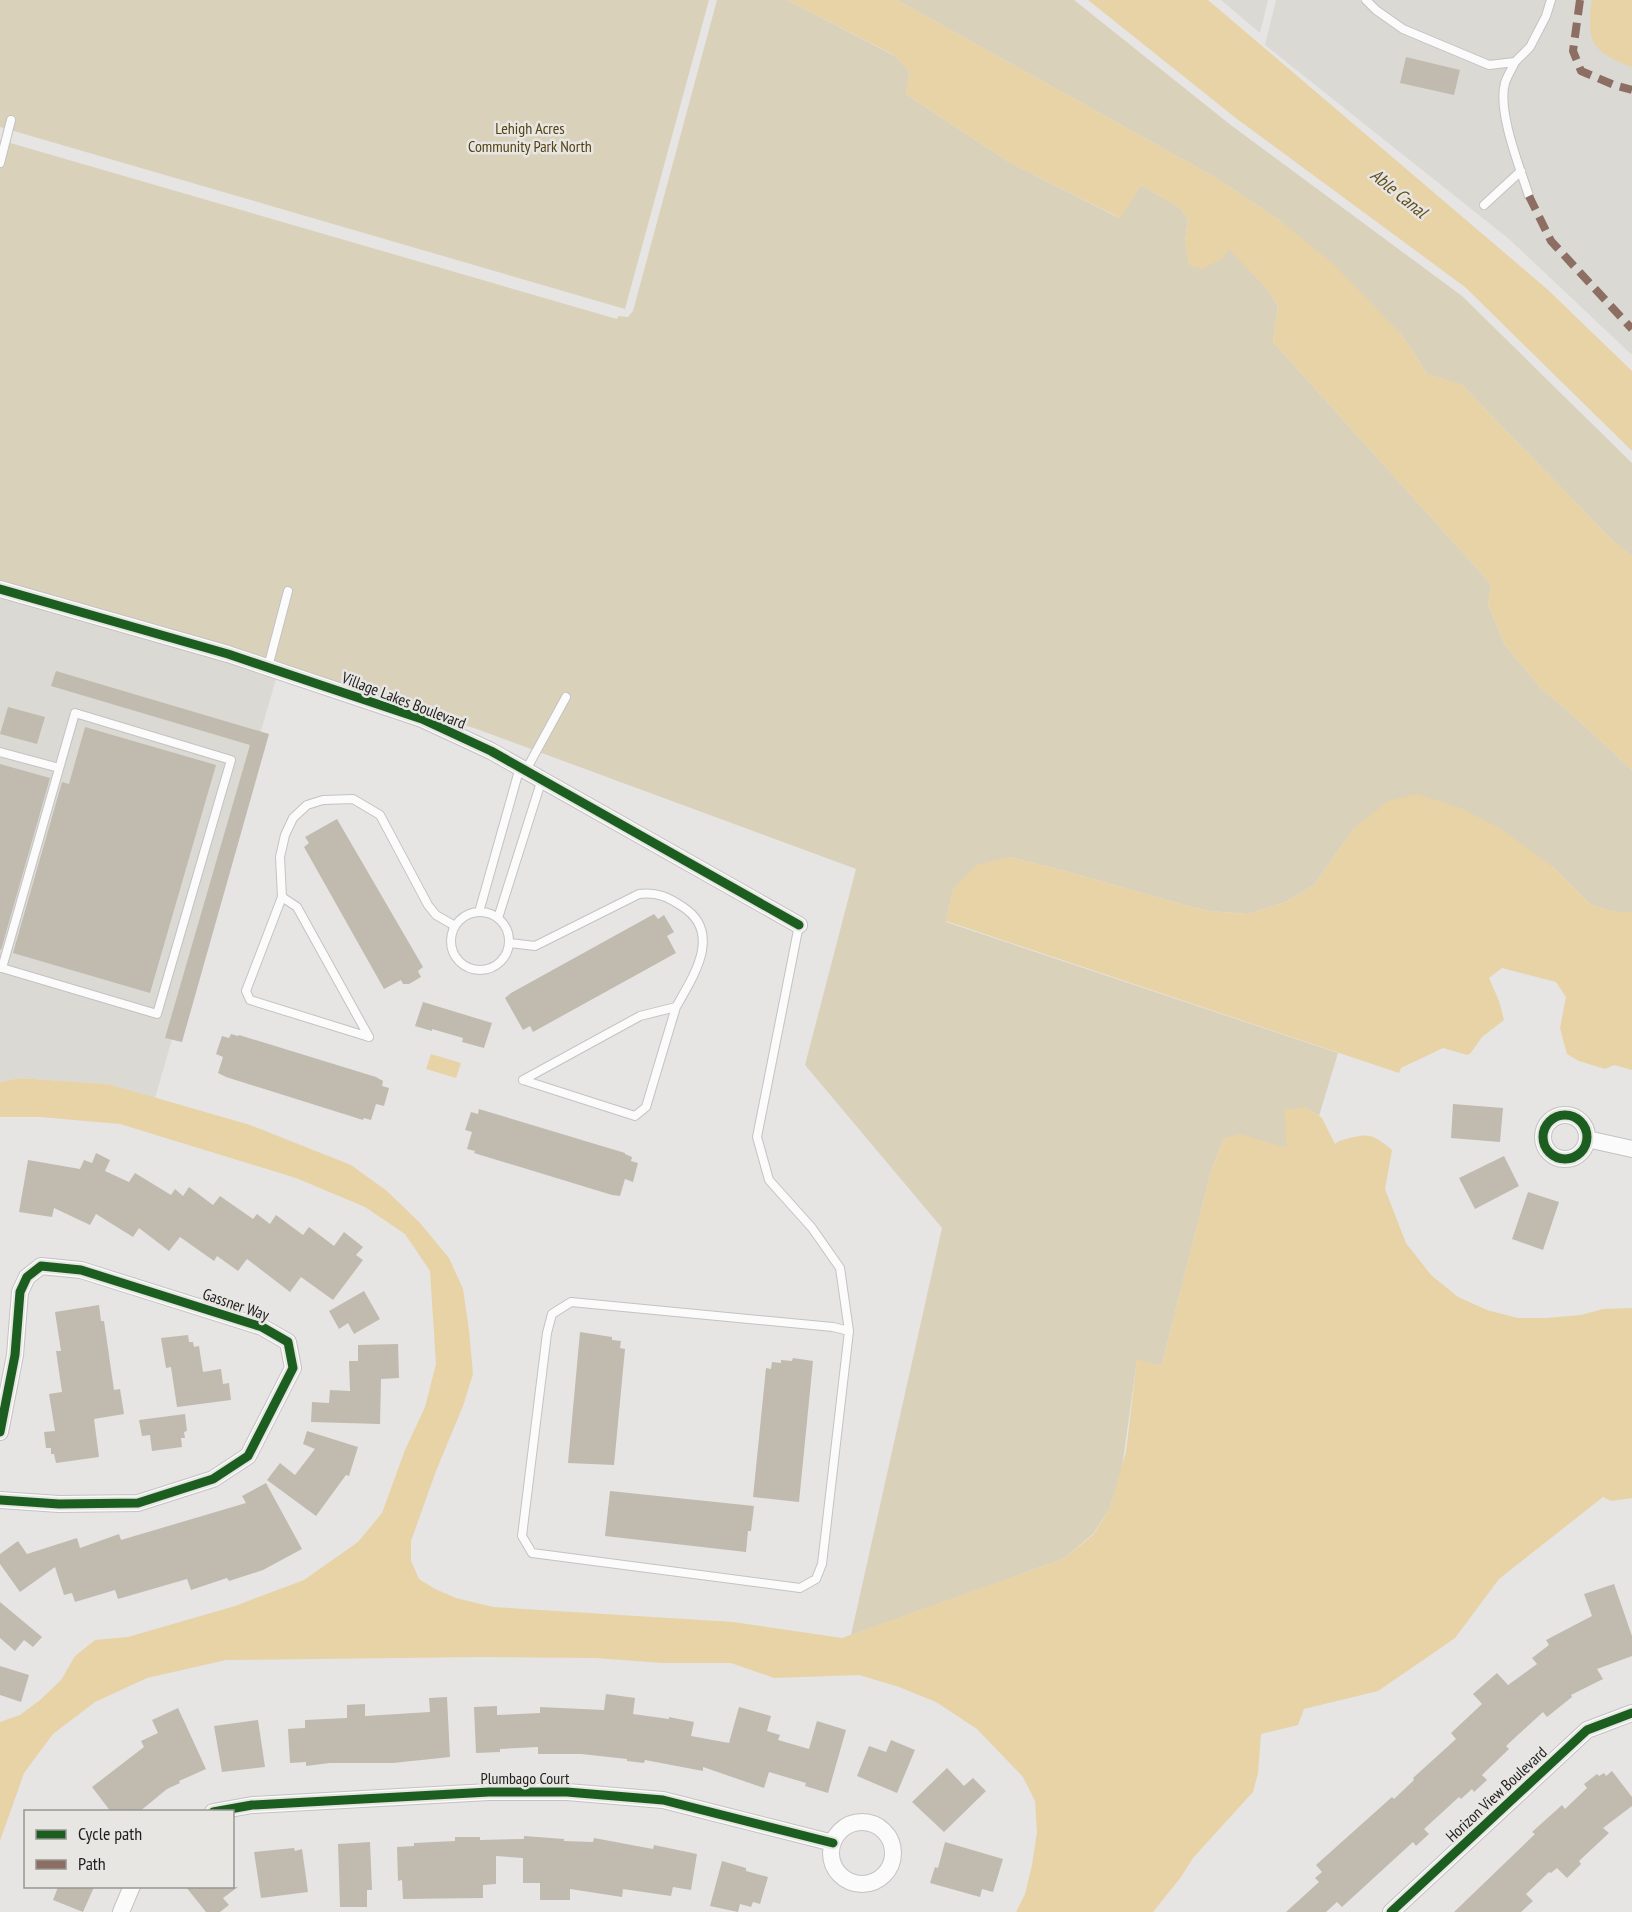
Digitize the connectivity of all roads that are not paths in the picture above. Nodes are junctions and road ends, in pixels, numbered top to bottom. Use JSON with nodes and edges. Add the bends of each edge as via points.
{"nodes":[{"id":1,"x":1365,"y":0,"type":"edge"},
{"id":2,"x":1551,"y":0,"type":"edge"},
{"id":3,"x":1515,"y":62,"type":"junction"},
{"id":4,"x":11,"y":120,"type":"dead end"},
{"id":5,"x":0,"y":163,"type":"edge"},
{"id":6,"x":1521,"y":171,"type":"junction"},
{"id":7,"x":1529,"y":196,"type":"dead end"},
{"id":8,"x":1484,"y":205,"type":"dead end"},
{"id":9,"x":0,"y":589,"type":"edge"},
{"id":10,"x":288,"y":591,"type":"dead end"},
{"id":11,"x":268,"y":667,"type":"junction"},
{"id":12,"x":566,"y":697,"type":"dead end"},
{"id":13,"x":0,"y":752,"type":"edge"},
{"id":14,"x":59,"y":768,"type":"junction"},
{"id":15,"x":523,"y":769,"type":"junction"},
{"id":16,"x":542,"y":779,"type":"junction"},
{"id":17,"x":282,"y":897,"type":"junction"},
{"id":18,"x":479,"y":912,"type":"junction"},
{"id":19,"x":498,"y":918,"type":"junction"},
{"id":20,"x":799,"y":925,"type":"joint"},
{"id":21,"x":455,"y":926,"type":"junction"},
{"id":22,"x":510,"y":943,"type":"junction"},
{"id":23,"x":1,"y":968,"type":"edge"},
{"id":24,"x":676,"y":1007,"type":"junction"},
{"id":25,"x":1587,"y":1139,"type":"dead end"},
{"id":26,"x":1632,"y":1149,"type":"edge"},
{"id":27,"x":849,"y":1330,"type":"junction"},
{"id":28,"x":0,"y":1432,"type":"edge"},
{"id":29,"x":0,"y":1500,"type":"edge"},
{"id":30,"x":1632,"y":1713,"type":"edge"},
{"id":31,"x":224,"y":1810,"type":"edge"},
{"id":32,"x":832,"y":1843,"type":"dead end"},
{"id":33,"x":132,"y":1888,"type":"edge"},
{"id":34,"x":121,"y":1912,"type":"edge"},
{"id":35,"x":1391,"y":1912,"type":"edge"}],
"edges":[{"from":1,"to":3,"type":"lane","via":[[1403,29],[1451,51],[1490,66]]},
{"from":2,"to":3,"type":"lane","via":[[1530,47]]},
{"from":3,"to":6,"type":"lane","via":[[1505,83],[1503,103]]},
{"from":4,"to":5,"type":"lane"},
{"from":6,"to":7,"type":"lane"},
{"from":6,"to":8,"type":"lane"},
{"from":9,"to":11,"type":"street","name":"Village Lakes Boulevard"},
{"from":10,"to":11,"type":"lane"},
{"from":11,"to":15,"type":"street","name":"Village Lakes Boulevard","via":[[422,719]]},
{"from":12,"to":15,"type":"lane"},
{"from":13,"to":14,"type":"lane"},
{"from":14,"to":23,"type":"lane"},
{"from":14,"to":23,"type":"lane","via":[[75,712],[231,760],[157,1014]]},
{"from":15,"to":16,"type":"street","name":"Village Lakes Boulevard"},
{"from":15,"to":18,"type":"lane"},
{"from":16,"to":19,"type":"lane"},
{"from":16,"to":20,"type":"street","name":"Village Lakes Boulevard"},
{"from":17,"to":17,"type":"lane","via":[[297,907],[369,1037],[248,997],[246,991]]},
{"from":17,"to":21,"type":"lane","via":[[280,857],[293,818],[307,805],[353,799],[380,815],[428,905]]},
{"from":18,"to":19,"type":"lane"},
{"from":18,"to":21,"type":"lane","via":[[462,918]]},
{"from":19,"to":22,"type":"lane"},
{"from":20,"to":27,"type":"lane","via":[[757,1137],[769,1180],[812,1228],[840,1268]]},
{"from":21,"to":22,"type":"lane","via":[[451,944],[454,953],[459,961],[476,970],[486,970],[502,961]]},
{"from":22,"to":24,"type":"lane","via":[[535,946],[639,894],[654,892],[692,913],[703,934],[695,973]]},
{"from":24,"to":24,"type":"lane","via":[[640,1016],[523,1080],[635,1116],[646,1107]]},
{"from":25,"to":26,"type":"street"},
{"from":27,"to":27,"type":"lane","via":[[822,1564],[816,1579],[800,1588],[532,1553],[522,1536],[552,1314],[571,1302]]},
{"from":28,"to":29,"type":"street","name":"Gassner Way","via":[[15,1355],[20,1292],[27,1277],[41,1266],[81,1270],[262,1327],[288,1342],[293,1368],[248,1456],[213,1479],[138,1503]]},
{"from":30,"to":35,"type":"street","name":"Horizon View Boulevard","via":[[1587,1731]]},
{"from":31,"to":32,"type":"street","name":"Plumbago Court","via":[[252,1805],[567,1791],[663,1800]]},
{"from":33,"to":34,"type":"street"}]}
